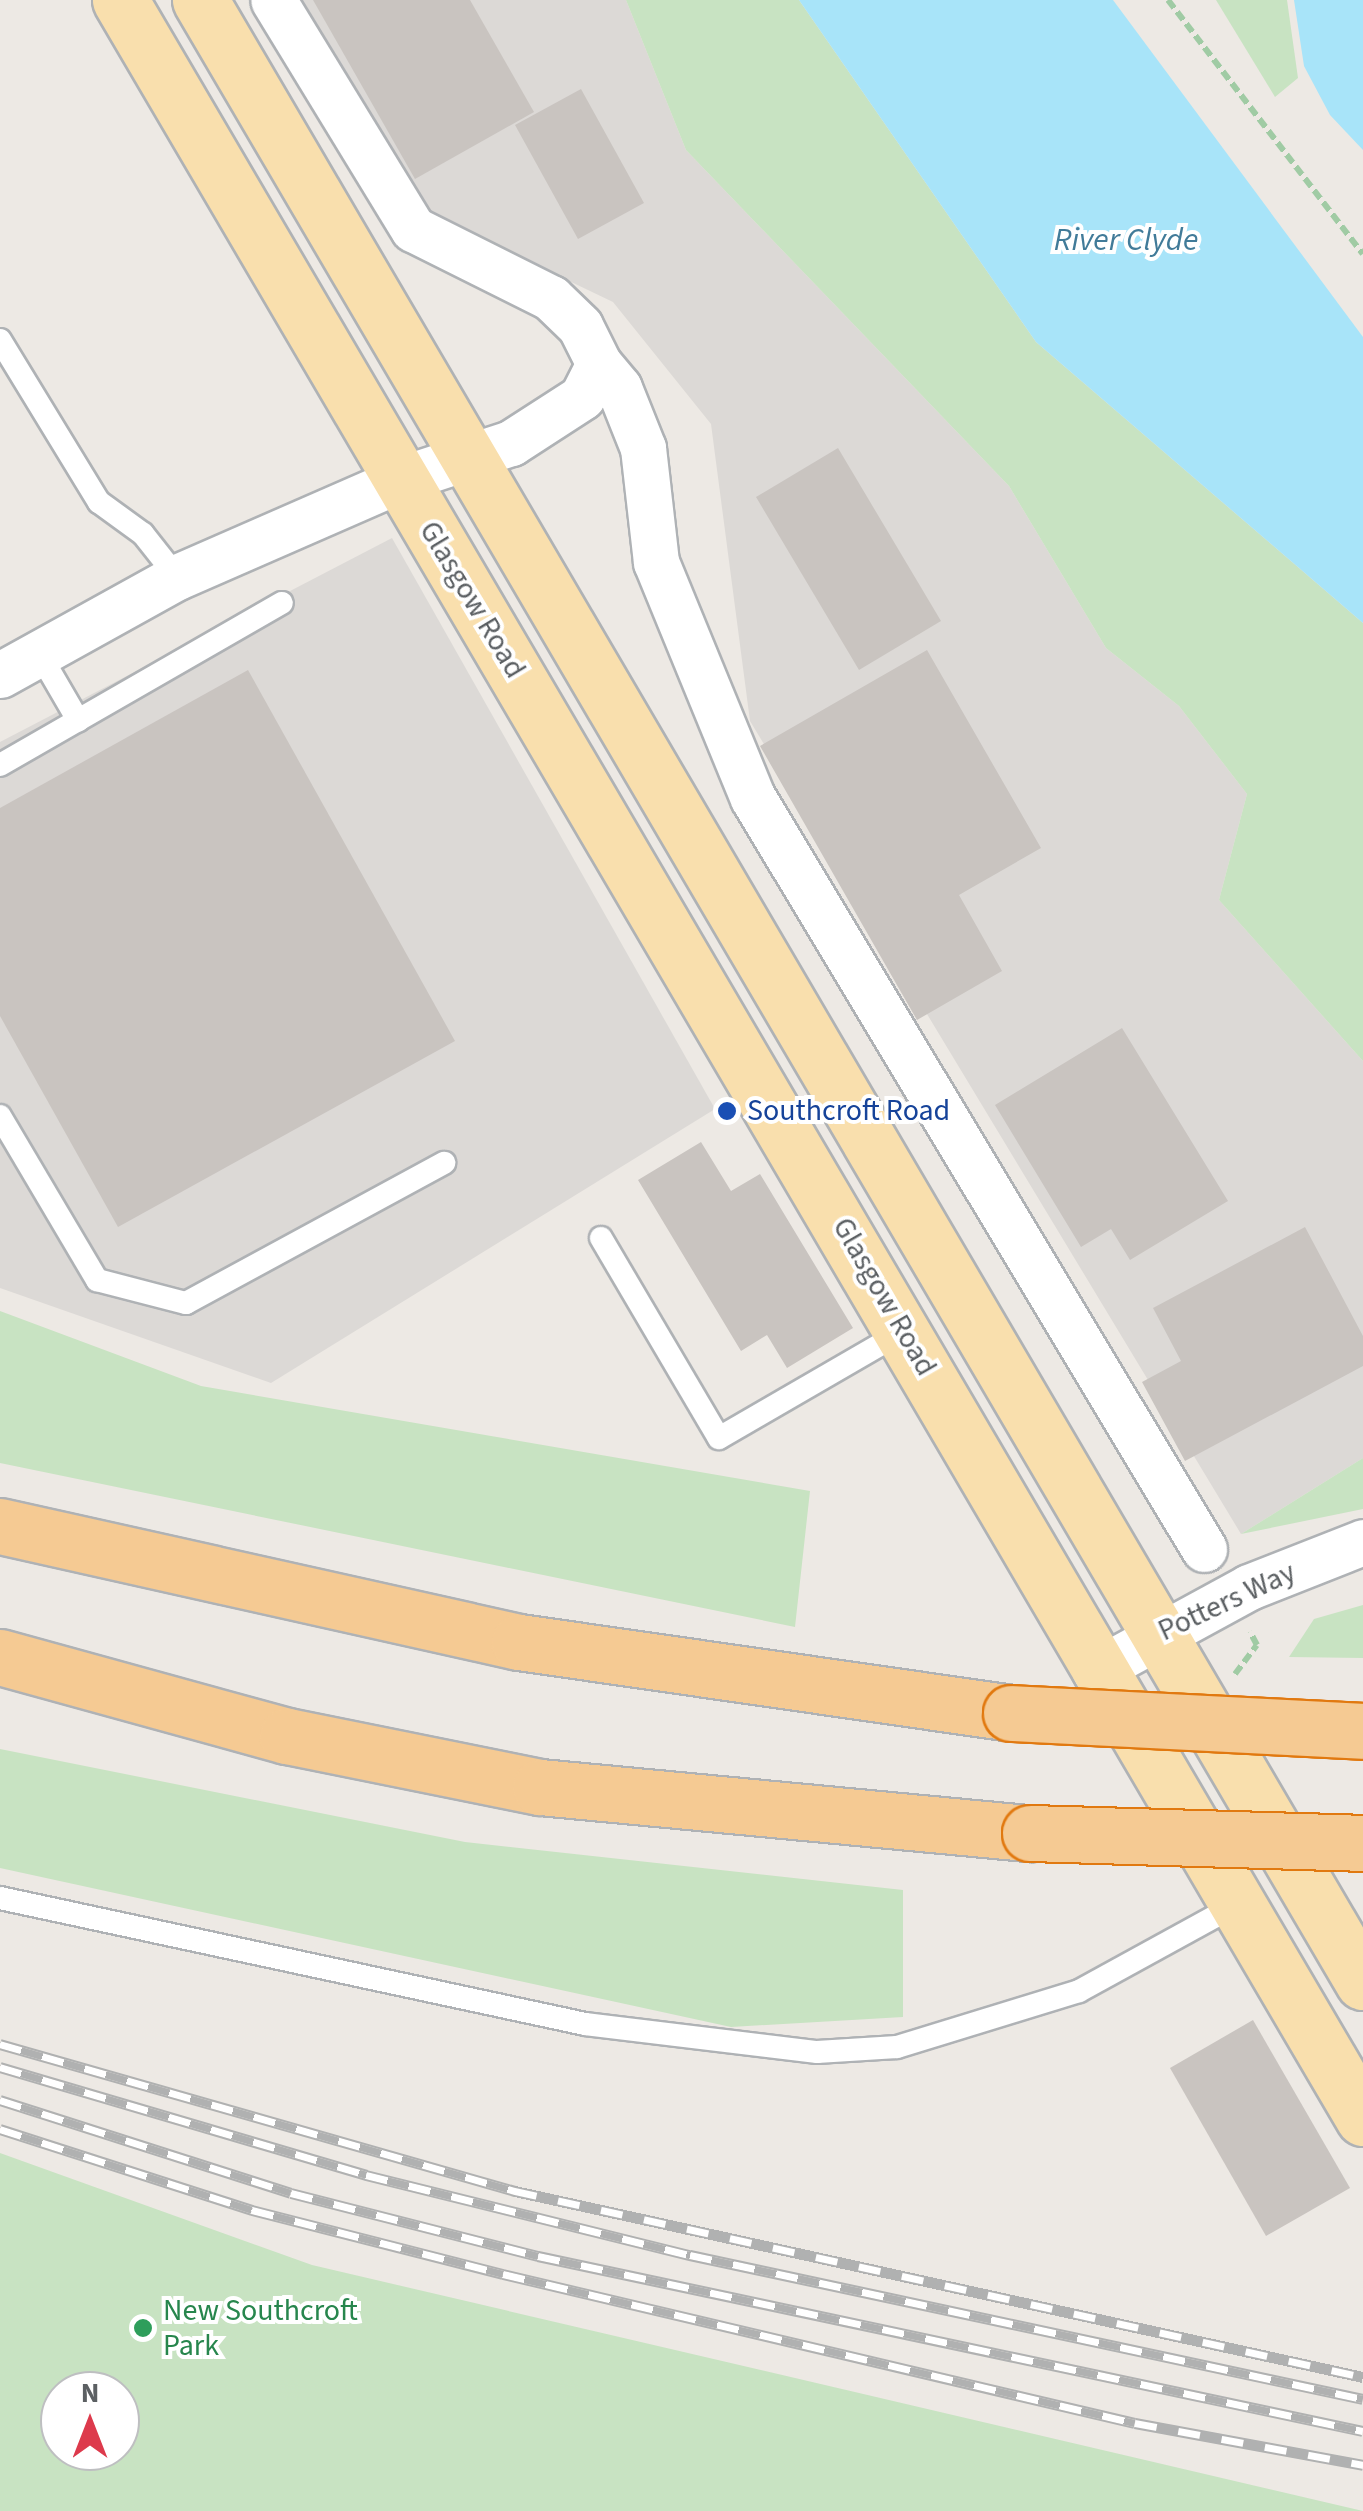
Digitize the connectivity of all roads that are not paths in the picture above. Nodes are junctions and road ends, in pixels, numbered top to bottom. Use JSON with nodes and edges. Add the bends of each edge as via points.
{"nodes":[{"id":1,"x":120,"y":0,"type":"edge"},
{"id":2,"x":200,"y":0,"type":"edge"},
{"id":3,"x":273,"y":0,"type":"edge"},
{"id":4,"x":0,"y":340,"type":"edge"},
{"id":5,"x":598,"y":364,"type":"junction"},
{"id":6,"x":465,"y":460,"type":"junction"},
{"id":7,"x":400,"y":479,"type":"junction"},
{"id":8,"x":176,"y":577,"type":"junction"},
{"id":9,"x":282,"y":602,"type":"dead end"},
{"id":10,"x":39,"y":654,"type":"junction"},
{"id":11,"x":0,"y":675,"type":"edge"},
{"id":12,"x":78,"y":720,"type":"junction"},
{"id":13,"x":0,"y":765,"type":"edge"},
{"id":14,"x":0,"y":1116,"type":"edge"},
{"id":15,"x":444,"y":1163,"type":"dead end"},
{"id":16,"x":601,"y":1238,"type":"dead end"},
{"id":17,"x":905,"y":1330,"type":"junction"},
{"id":18,"x":0,"y":1526,"type":"edge"},
{"id":19,"x":1363,"y":1542,"type":"edge"},
{"id":20,"x":1204,"y":1549,"type":"dead end"},
{"id":21,"x":1159,"y":1634,"type":"junction"},
{"id":22,"x":0,"y":1657,"type":"edge"},
{"id":23,"x":1095,"y":1671,"type":"junction"},
{"id":24,"x":1363,"y":1731,"type":"edge"},
{"id":25,"x":1363,"y":1843,"type":"edge"},
{"id":26,"x":0,"y":1898,"type":"edge"},
{"id":27,"x":1234,"y":1906,"type":"junction"},
{"id":28,"x":1363,"y":1982,"type":"edge"},
{"id":29,"x":1363,"y":2118,"type":"edge"}],
"edges":[{"from":1,"to":7,"type":"main road","name":"Glasgow Road"},
{"from":2,"to":6,"type":"main road"},
{"from":3,"to":5,"type":"street","via":[[413,229],[551,298],[580,326]]},
{"from":4,"to":8,"type":"lane","via":[[99,502],[143,534]]},
{"from":5,"to":6,"type":"street","via":[[582,397]]},
{"from":5,"to":20,"type":"street","via":[[619,388],[642,448],[656,562],[752,798]]},
{"from":6,"to":7,"type":"street"},
{"from":6,"to":21,"type":"main road"},
{"from":7,"to":8,"type":"street"},
{"from":7,"to":17,"type":"main road","name":"Glasgow Road"},
{"from":8,"to":10,"type":"street"},
{"from":9,"to":12,"type":"lane"},
{"from":10,"to":11,"type":"street"},
{"from":10,"to":12,"type":"lane"},
{"from":12,"to":13,"type":"lane"},
{"from":14,"to":15,"type":"lane","via":[[97,1280],[186,1303]]},
{"from":16,"to":17,"type":"lane","via":[[719,1438]]},
{"from":17,"to":23,"type":"main road","name":"Glasgow Road"},
{"from":18,"to":24,"type":"highway","bridge":true,"via":[[519,1642],[1010,1713]]},
{"from":19,"to":21,"type":"street","name":"Potters Way"},
{"from":21,"to":23,"type":"street","name":"Potters Way"},
{"from":21,"to":28,"type":"main road"},
{"from":22,"to":25,"type":"highway","bridge":true,"via":[[286,1736],[540,1787],[1030,1833]]},
{"from":23,"to":27,"type":"main road","name":"Glasgow Road"},
{"from":26,"to":27,"type":"lane","via":[[585,2024],[817,2052],[897,2047],[1078,1991]]},
{"from":27,"to":29,"type":"main road","name":"Glasgow Road"}]}
